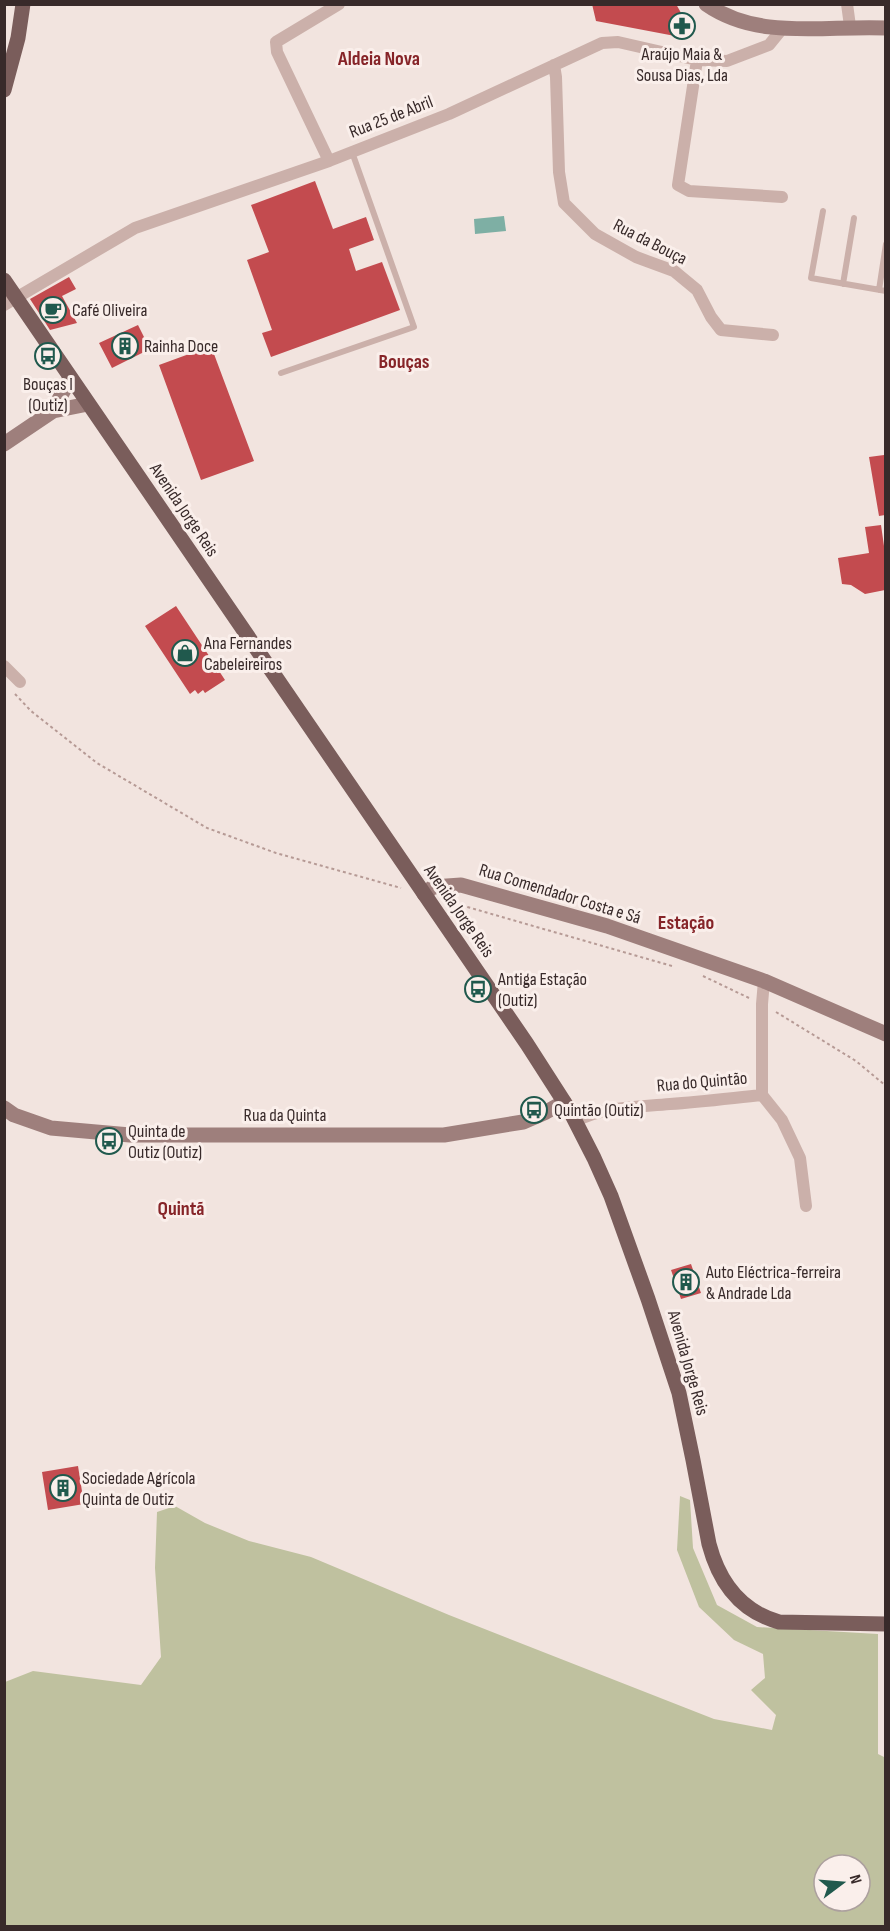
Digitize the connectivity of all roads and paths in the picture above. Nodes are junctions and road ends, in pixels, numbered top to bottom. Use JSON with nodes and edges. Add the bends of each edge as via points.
{"nodes":[{"id":1,"x":23,"y":4,"type":"edge"},
{"id":2,"x":339,"y":4,"type":"edge"},
{"id":3,"x":706,"y":4,"type":"edge"},
{"id":4,"x":847,"y":4,"type":"edge"},
{"id":5,"x":850,"y":26,"type":"junction"},
{"id":6,"x":885,"y":28,"type":"edge"},
{"id":7,"x":782,"y":29,"type":"junction"},
{"id":8,"x":697,"y":60,"type":"junction"},
{"id":9,"x":554,"y":65,"type":"junction"},
{"id":10,"x":4,"y":90,"type":"edge"},
{"id":11,"x":352,"y":151,"type":"junction"},
{"id":12,"x":329,"y":160,"type":"junction"},
{"id":13,"x":782,"y":198,"type":"dead end"},
{"id":14,"x":824,"y":211,"type":"dead end"},
{"id":15,"x":854,"y":218,"type":"dead end"},
{"id":16,"x":885,"y":244,"type":"edge"},
{"id":17,"x":4,"y":280,"type":"edge"},
{"id":18,"x":843,"y":284,"type":"junction"},
{"id":19,"x":882,"y":290,"type":"edge"},
{"id":20,"x":10,"y":301,"type":"edge"},
{"id":21,"x":773,"y":335,"type":"dead end"},
{"id":22,"x":281,"y":373,"type":"dead end"},
{"id":23,"x":70,"y":378,"type":"junction"},
{"id":24,"x":88,"y":404,"type":"junction"},
{"id":25,"x":53,"y":411,"type":"junction"},
{"id":26,"x":4,"y":444,"type":"edge"},
{"id":27,"x":4,"y":666,"type":"edge"},
{"id":28,"x":20,"y":682,"type":"dead end"},
{"id":29,"x":424,"y":894,"type":"junction"},
{"id":30,"x":764,"y":981,"type":"junction"},
{"id":31,"x":885,"y":1034,"type":"edge"},
{"id":32,"x":762,"y":1095,"type":"junction"},
{"id":33,"x":564,"y":1102,"type":"junction"},
{"id":34,"x":4,"y":1107,"type":"edge"},
{"id":35,"x":576,"y":1121,"type":"junction"},
{"id":36,"x":806,"y":1206,"type":"dead end"},
{"id":37,"x":885,"y":1624,"type":"edge"}],
"edges":[{"from":1,"to":10,"type":"main road"},
{"from":2,"to":12,"type":"street","via":[[276,42],[277,52]]},
{"from":3,"to":7,"type":"street","via":[[720,15],[740,22]]},
{"from":4,"to":5,"type":"street"},
{"from":5,"to":6,"type":"street"},
{"from":5,"to":7,"type":"street"},
{"from":7,"to":8,"type":"street","name":"Rua 25 de Abril","via":[[769,45],[727,61]]},
{"from":8,"to":9,"type":"street","name":"Rua 25 de Abril","via":[[618,42],[602,43]]},
{"from":8,"to":13,"type":"street","via":[[678,185],[688,191]]},
{"from":9,"to":11,"type":"street","name":"Rua 25 de Abril","via":[[449,114]]},
{"from":9,"to":21,"type":"street","name":"Rua da Bouça","via":[[564,204],[595,234],[674,272],[697,290],[721,330]]},
{"from":11,"to":12,"type":"street","name":"Rua 25 de Abril"},
{"from":11,"to":22,"type":"lane","via":[[414,327]]},
{"from":12,"to":20,"type":"street","name":"Rua 25 de Abril","via":[[135,228]]},
{"from":14,"to":18,"type":"lane","via":[[811,278]]},
{"from":15,"to":18,"type":"lane"},
{"from":16,"to":19,"type":"lane"},
{"from":17,"to":20,"type":"main road","name":"Avenida Jorge Reis"},
{"from":18,"to":19,"type":"lane"},
{"from":20,"to":23,"type":"main road","name":"Avenida Jorge Reis"},
{"from":23,"to":24,"type":"main road","name":"Avenida Jorge Reis"},
{"from":23,"to":25,"type":"street"},
{"from":24,"to":25,"type":"street"},
{"from":24,"to":29,"type":"main road","name":"Avenida Jorge Reis"},
{"from":25,"to":26,"type":"street"},
{"from":27,"to":28,"type":"street"},
{"from":29,"to":30,"type":"street","name":"Rua Comendador Costa e Sá","via":[[433,887],[461,885],[607,926]]},
{"from":29,"to":33,"type":"main road","name":"Avenida Jorge Reis"},
{"from":30,"to":31,"type":"street","name":"Rua Comendador Costa e Sá"},
{"from":30,"to":32,"type":"street","name":"Rua do Quintão"},
{"from":32,"to":35,"type":"street","name":"Rua do Quintão","via":[[622,1107],[593,1112]]},
{"from":32,"to":36,"type":"street","name":"Rua do Quintão","via":[[782,1120],[800,1158]]},
{"from":33,"to":34,"type":"street","name":"Rua da Quinta","via":[[523,1122],[444,1135],[130,1135],[51,1128],[14,1115]]},
{"from":33,"to":35,"type":"main road","name":"Avenida Jorge Reis"},
{"from":35,"to":37,"type":"main road","name":"Avenida Jorge Reis","via":[[610,1196],[666,1350],[686,1425],[709,1544],[724,1584],[749,1608],[779,1622]]}]}
